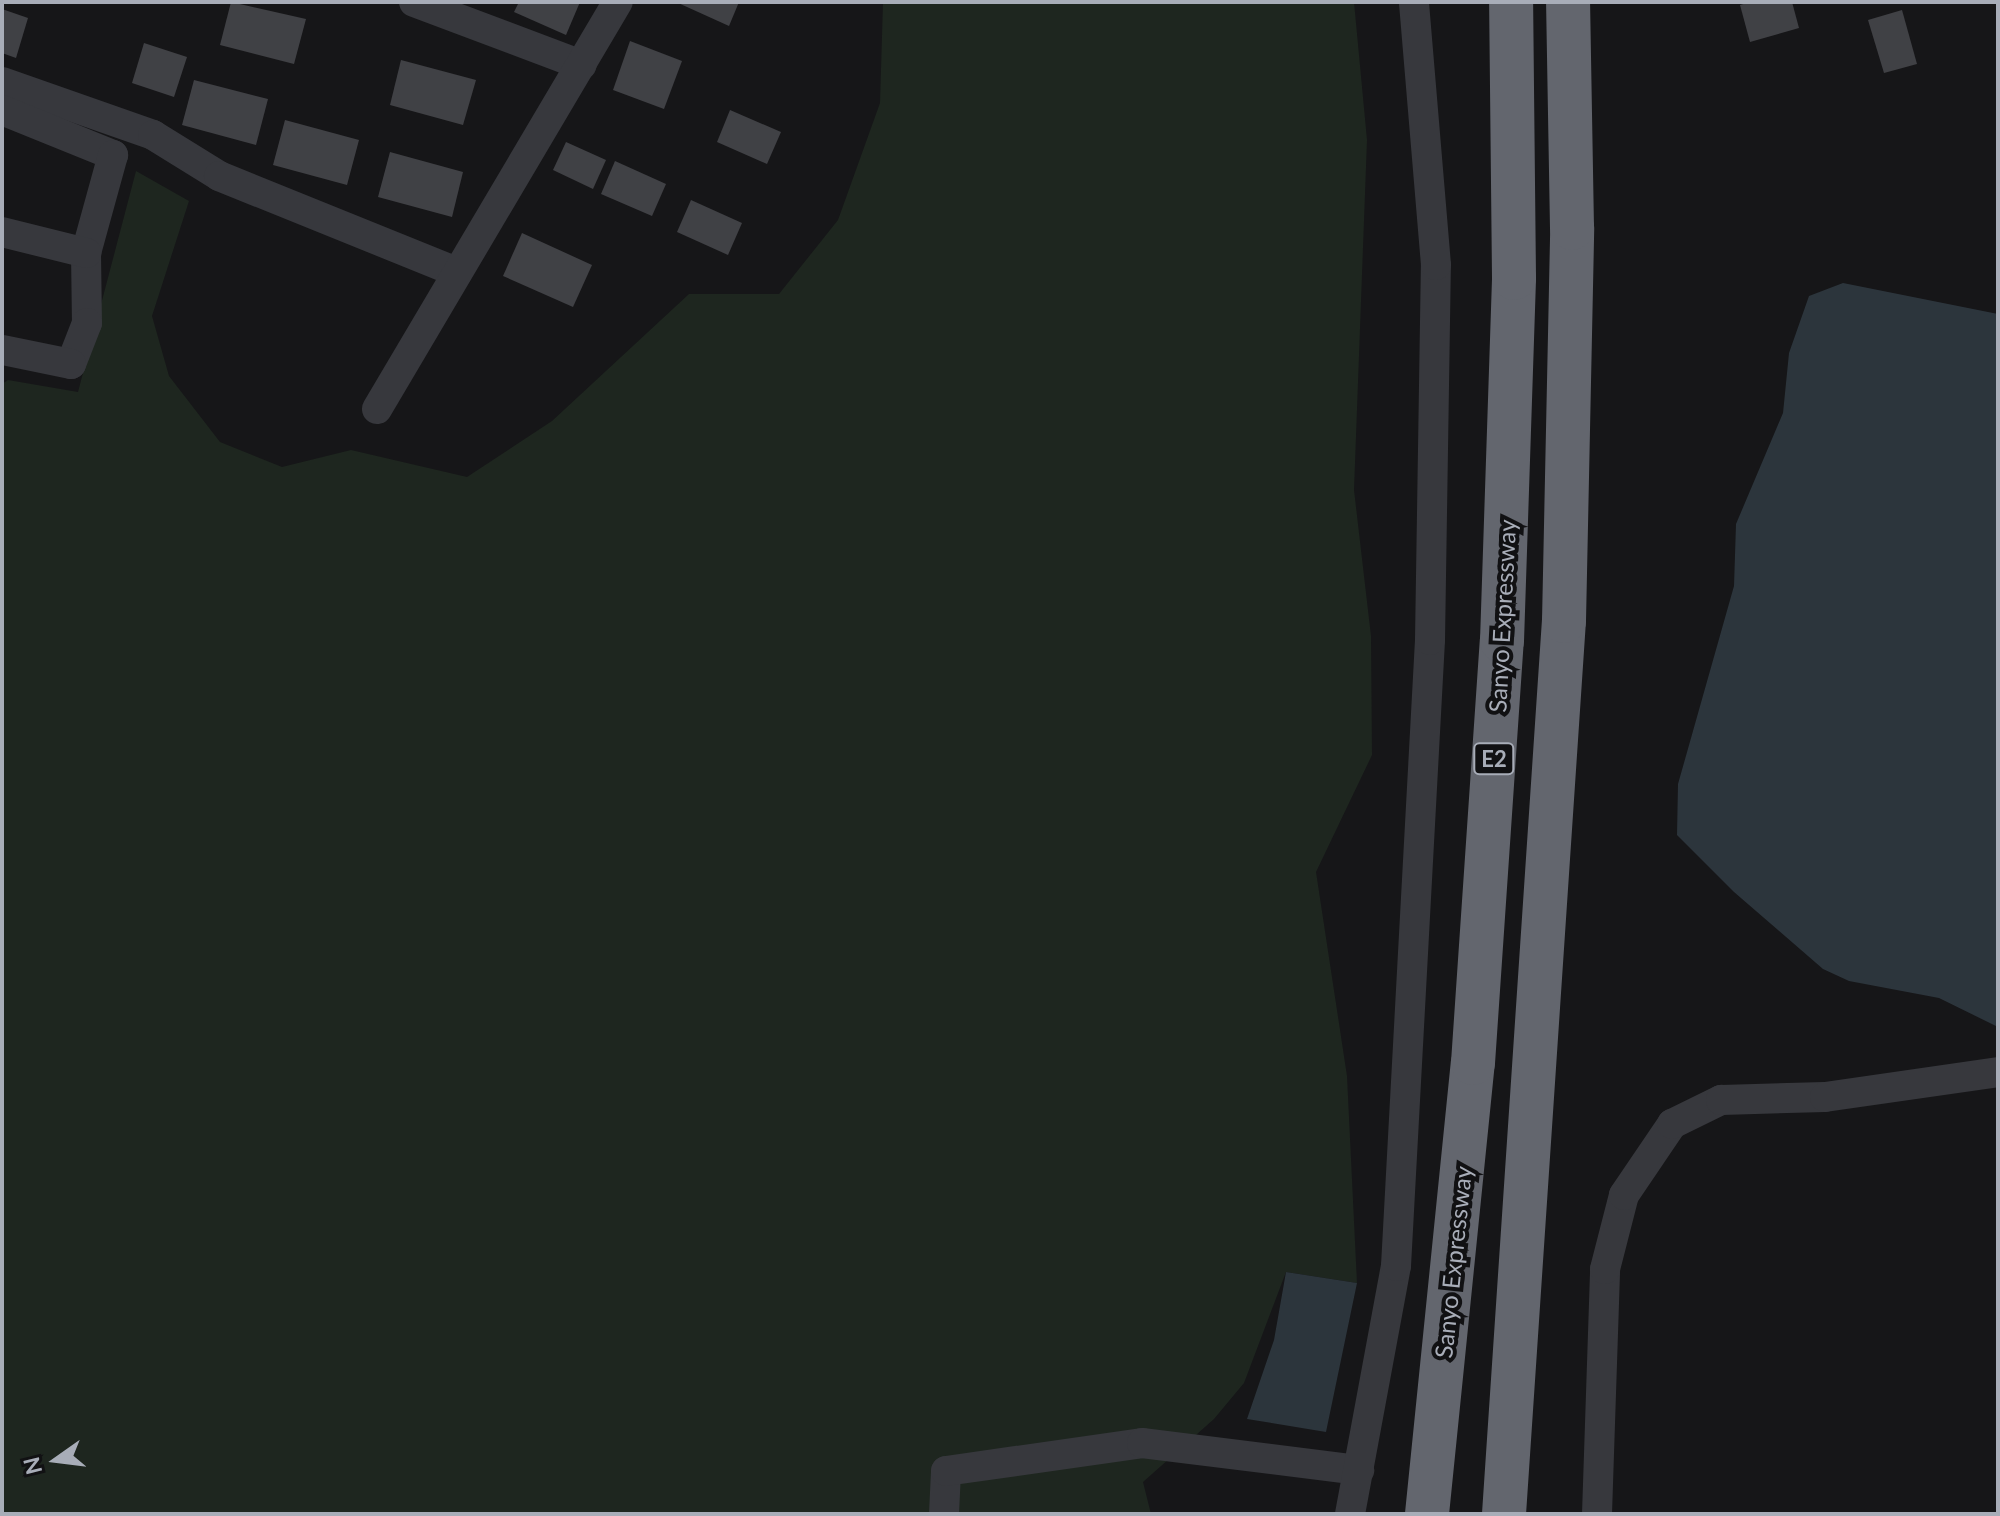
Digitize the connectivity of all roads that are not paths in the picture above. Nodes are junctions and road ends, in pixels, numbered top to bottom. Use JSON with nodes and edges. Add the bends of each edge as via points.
{"nodes":[{"id":1,"x":414,"y":2,"type":"edge"},
{"id":2,"x":618,"y":2,"type":"edge"},
{"id":3,"x":1414,"y":2,"type":"edge"},
{"id":4,"x":1511,"y":2,"type":"edge"},
{"id":5,"x":1568,"y":2,"type":"edge"},
{"id":6,"x":582,"y":65,"type":"junction"},
{"id":7,"x":2,"y":82,"type":"edge"},
{"id":8,"x":2,"y":110,"type":"edge"},
{"id":9,"x":2,"y":232,"type":"edge"},
{"id":10,"x":86,"y":253,"type":"junction"},
{"id":11,"x":457,"y":272,"type":"junction"},
{"id":12,"x":2,"y":350,"type":"edge"},
{"id":13,"x":377,"y":409,"type":"dead end"},
{"id":14,"x":1998,"y":1072,"type":"edge"},
{"id":15,"x":1359,"y":1470,"type":"junction"},
{"id":16,"x":944,"y":1514,"type":"edge"},
{"id":17,"x":1350,"y":1514,"type":"edge"},
{"id":18,"x":1427,"y":1514,"type":"edge"},
{"id":19,"x":1504,"y":1514,"type":"edge"},
{"id":20,"x":1597,"y":1514,"type":"edge"}],
"edges":[{"from":1,"to":6,"type":"street"},
{"from":2,"to":6,"type":"street"},
{"from":3,"to":15,"type":"street","via":[[1436,265],[1430,640],[1396,1266]]},
{"from":4,"to":18,"type":"highway","name":"Sanyo Expressway","number":"E2","via":[[1514,278],[1502,641],[1473,1063]]},
{"from":5,"to":19,"type":"highway","via":[[1572,228],[1564,621]]},
{"from":6,"to":11,"type":"street"},
{"from":7,"to":11,"type":"street","via":[[153,135],[219,176]]},
{"from":8,"to":10,"type":"street","via":[[113,155]]},
{"from":9,"to":10,"type":"street"},
{"from":10,"to":12,"type":"street","via":[[87,323],[71,364]]},
{"from":11,"to":13,"type":"street"},
{"from":14,"to":20,"type":"street","via":[[1825,1097],[1721,1100],[1672,1124],[1624,1195],[1605,1269]]},
{"from":15,"to":16,"type":"street","via":[[1142,1443],[946,1471]]},
{"from":15,"to":17,"type":"street"}]}
